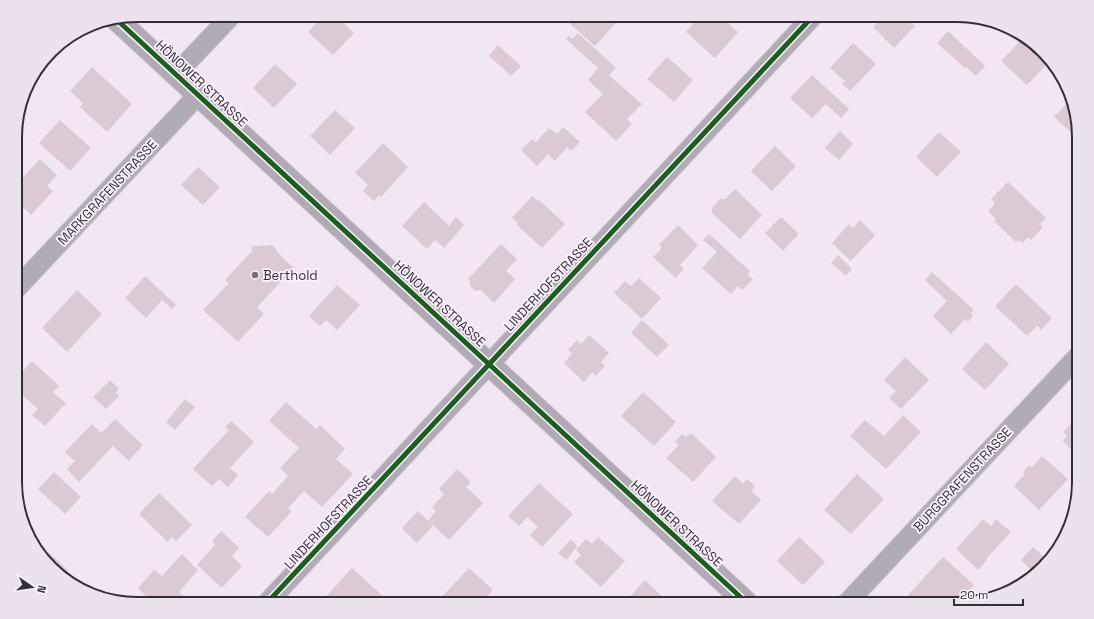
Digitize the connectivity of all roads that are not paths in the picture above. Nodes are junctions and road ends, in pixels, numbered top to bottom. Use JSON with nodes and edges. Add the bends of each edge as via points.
{"nodes":[{"id":1,"x":225,"y":22,"type":"edge"},
{"id":2,"x":807,"y":22,"type":"edge"},
{"id":3,"x":121,"y":23,"type":"edge"},
{"id":4,"x":176,"y":74,"type":"junction"},
{"id":5,"x":198,"y":95,"type":"junction"},
{"id":6,"x":22,"y":283,"type":"edge"},
{"id":7,"x":1072,"y":362,"type":"edge"},
{"id":8,"x":490,"y":363,"type":"junction"},
{"id":9,"x":273,"y":597,"type":"edge"},
{"id":10,"x":741,"y":597,"type":"edge"},
{"id":11,"x":853,"y":597,"type":"edge"}],
"edges":[{"from":1,"to":4,"type":"street"},
{"from":2,"to":8,"type":"street","name":"LINDERHOFSTRASSE"},
{"from":3,"to":4,"type":"main road","name":"HÖNOWER STRASSE"},
{"from":4,"to":5,"type":"main road","name":"HÖNOWER STRASSE"},
{"from":5,"to":6,"type":"street","name":"MARKGRAFENSTRASSE"},
{"from":5,"to":8,"type":"main road","name":"HÖNOWER STRASSE"},
{"from":7,"to":11,"type":"street","name":"BURGGRAFENSTRASSE"},
{"from":8,"to":9,"type":"street","name":"LINDERHOFSTRASSE"},
{"from":8,"to":10,"type":"main road","name":"HÖNOWER STRASSE"}]}
